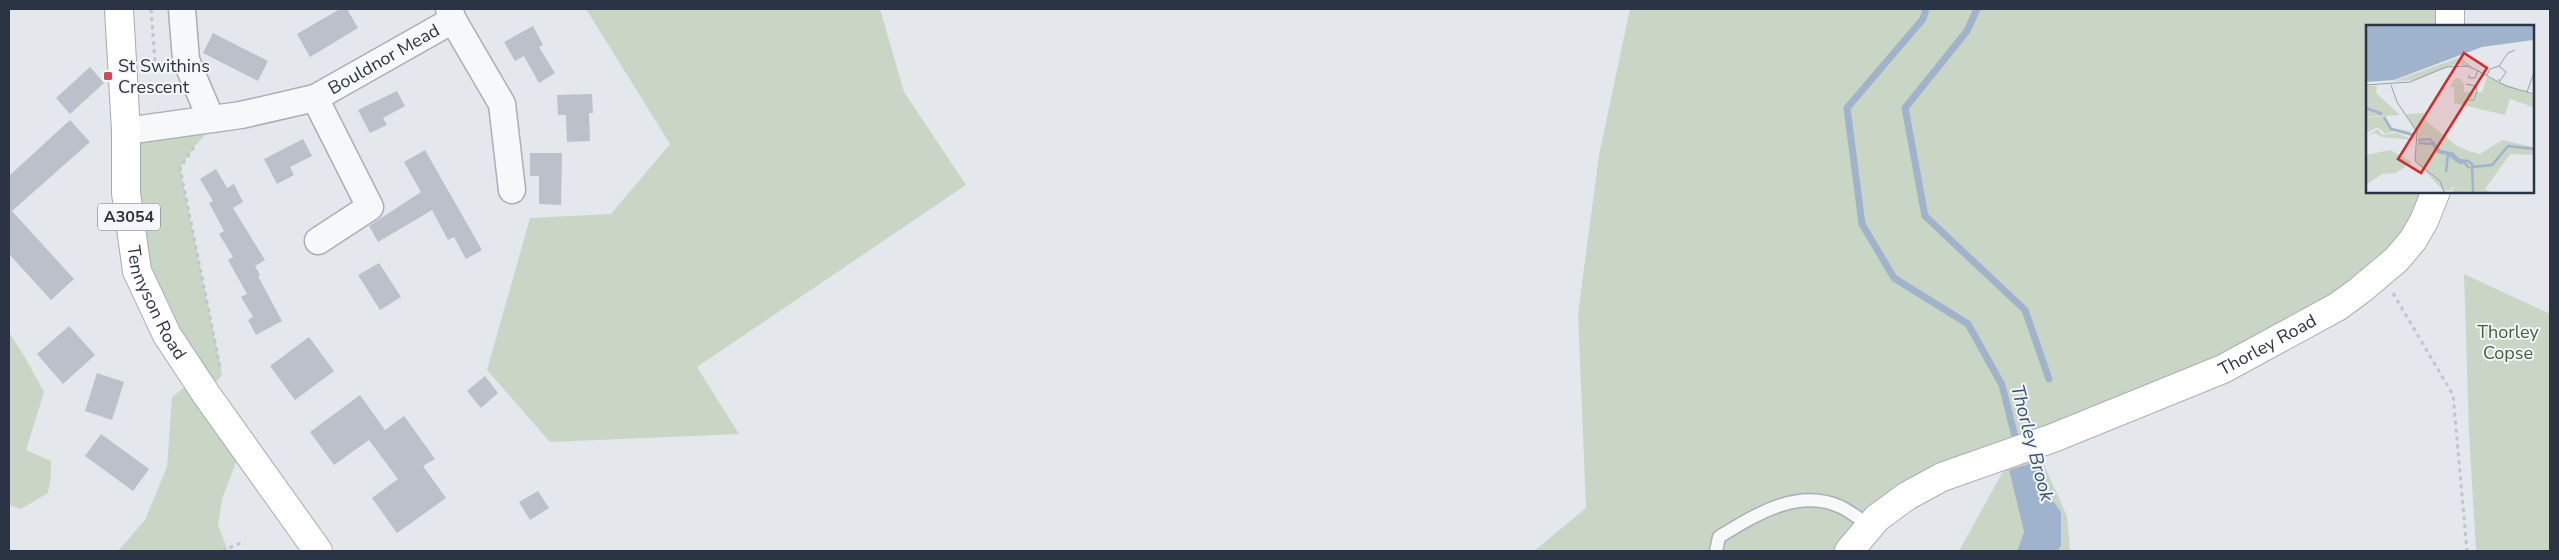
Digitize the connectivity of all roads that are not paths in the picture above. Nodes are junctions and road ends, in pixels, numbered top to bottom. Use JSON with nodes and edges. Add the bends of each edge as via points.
{"nodes":[{"id":1,"x":119,"y":9,"type":"edge"},
{"id":2,"x":182,"y":9,"type":"edge"},
{"id":3,"x":2450,"y":9,"type":"edge"},
{"id":4,"x":451,"y":14,"type":"edge"},
{"id":5,"x":2450,"y":25,"type":"edge"},
{"id":6,"x":315,"y":98,"type":"junction"},
{"id":7,"x":216,"y":118,"type":"junction"},
{"id":8,"x":126,"y":131,"type":"junction"},
{"id":9,"x":512,"y":190,"type":"dead end"},
{"id":10,"x":2436,"y":192,"type":"edge"},
{"id":11,"x":318,"y":241,"type":"dead end"},
{"id":12,"x":1870,"y":526,"type":"junction"},
{"id":13,"x":318,"y":551,"type":"edge"},
{"id":14,"x":1716,"y":551,"type":"edge"},
{"id":15,"x":1849,"y":551,"type":"edge"}],
"edges":[{"from":1,"to":8,"type":"main road","name":"Tennyson Road","number":"A3054"},
{"from":2,"to":7,"type":"street","via":[[186,60]]},
{"from":3,"to":5,"type":"main road"},
{"from":4,"to":6,"type":"street","name":"Bouldnor Mead"},
{"from":4,"to":9,"type":"street","name":"Bouldnor Mead","via":[[502,104]]},
{"from":6,"to":7,"type":"street"},
{"from":6,"to":11,"type":"street","via":[[370,207]]},
{"from":7,"to":8,"type":"street"},
{"from":8,"to":13,"type":"main road","name":"Tennyson Road","number":"A3054","via":[[126,193],[137,272],[167,335]]},
{"from":10,"to":12,"type":"main road","name":"Thorley Road","via":[[2413,240],[2382,273],[2337,306],[2223,369],[2053,438],[1942,477],[1907,496]]},
{"from":12,"to":14,"type":"lane","via":[[1842,507],[1817,499],[1796,500],[1748,520],[1719,538]]},
{"from":12,"to":15,"type":"main road"}]}
